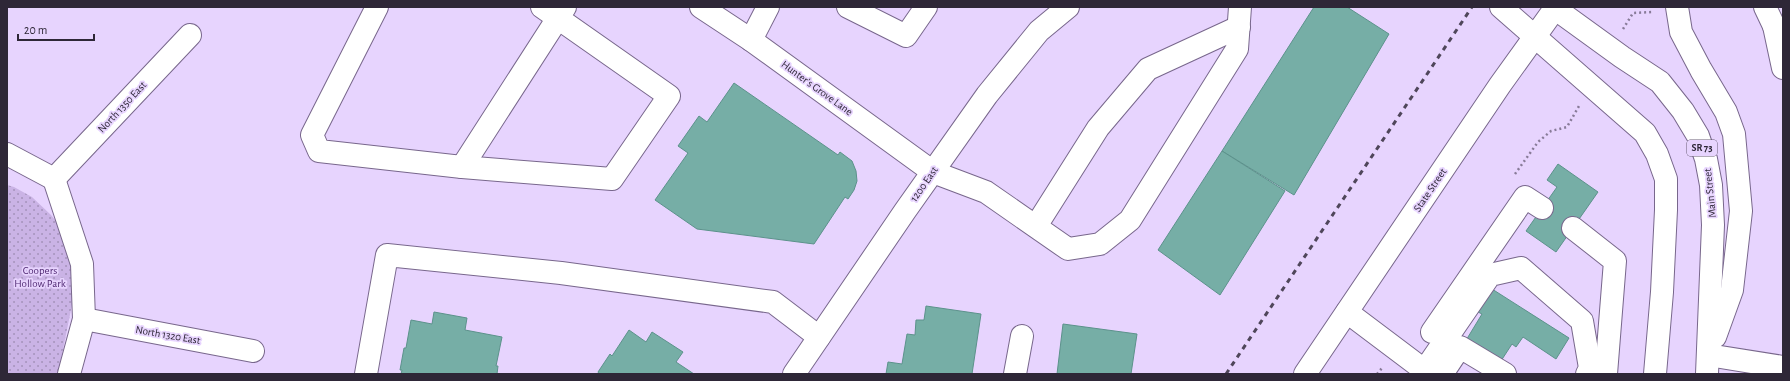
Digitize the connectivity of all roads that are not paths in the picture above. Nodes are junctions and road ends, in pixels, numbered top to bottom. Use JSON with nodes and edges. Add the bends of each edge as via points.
{"nodes":[{"id":1,"x":377,"y":7,"type":"edge"},
{"id":2,"x":700,"y":7,"type":"edge"},
{"id":3,"x":768,"y":7,"type":"edge"},
{"id":4,"x":848,"y":7,"type":"edge"},
{"id":5,"x":926,"y":7,"type":"edge"},
{"id":6,"x":1068,"y":7,"type":"edge"},
{"id":7,"x":1501,"y":7,"type":"edge"},
{"id":8,"x":1555,"y":7,"type":"edge"},
{"id":9,"x":1677,"y":7,"type":"edge"},
{"id":10,"x":1765,"y":7,"type":"edge"},
{"id":11,"x":555,"y":11,"type":"edge"},
{"id":12,"x":1240,"y":17,"type":"edge"},
{"id":13,"x":1779,"y":28,"type":"edge"},
{"id":14,"x":190,"y":35,"type":"dead end"},
{"id":15,"x":1534,"y":38,"type":"junction"},
{"id":16,"x":751,"y":40,"type":"junction"},
{"id":17,"x":1783,"y":68,"type":"edge"},
{"id":18,"x":7,"y":154,"type":"edge"},
{"id":19,"x":462,"y":167,"type":"junction"},
{"id":20,"x":933,"y":172,"type":"junction"},
{"id":21,"x":54,"y":179,"type":"junction"},
{"id":22,"x":1542,"y":208,"type":"dead end"},
{"id":23,"x":1036,"y":226,"type":"junction"},
{"id":24,"x":1573,"y":228,"type":"dead end"},
{"id":25,"x":1347,"y":312,"type":"junction"},
{"id":26,"x":84,"y":320,"type":"junction"},
{"id":27,"x":1022,"y":336,"type":"dead end"},
{"id":28,"x":819,"y":337,"type":"junction"},
{"id":29,"x":253,"y":351,"type":"dead end"},
{"id":30,"x":1708,"y":364,"type":"edge"},
{"id":31,"x":1783,"y":367,"type":"edge"},
{"id":32,"x":1427,"y":371,"type":"edge"},
{"id":33,"x":69,"y":374,"type":"edge"},
{"id":34,"x":366,"y":374,"type":"edge"},
{"id":35,"x":794,"y":374,"type":"edge"},
{"id":36,"x":1015,"y":374,"type":"edge"},
{"id":37,"x":1305,"y":374,"type":"edge"},
{"id":38,"x":1505,"y":374,"type":"edge"},
{"id":39,"x":1587,"y":374,"type":"edge"},
{"id":40,"x":1606,"y":374,"type":"edge"},
{"id":41,"x":1655,"y":374,"type":"edge"}],
"edges":[{"from":1,"to":19,"type":"main road","via":[[312,135],[319,151]]},
{"from":2,"to":16,"type":"main road","name":"Hunter's Grove Lane"},
{"from":3,"to":16,"type":"main road"},
{"from":4,"to":5,"type":"main road","via":[[906,36]]},
{"from":6,"to":20,"type":"main road","name":"1200 East","via":[[1039,31],[1016,57]]},
{"from":7,"to":15,"type":"main road"},
{"from":8,"to":15,"type":"main road","name":"State Street"},
{"from":8,"to":30,"type":"main road","name":"Main Street","number":"SR 73","via":[[1660,82],[1683,111],[1698,136],[1711,185],[1713,225]]},
{"from":9,"to":30,"type":"main road","via":[[1681,32],[1726,112],[1734,134],[1740,184],[1741,211],[1732,290]]},
{"from":10,"to":13,"type":"main road"},
{"from":11,"to":19,"type":"main road"},
{"from":11,"to":19,"type":"main road","via":[[670,96],[612,179]]},
{"from":12,"to":23,"type":"main road","via":[[1148,69],[1098,128]]},
{"from":12,"to":23,"type":"main road","name":"Hunter's Grove Lane","via":[[1237,49],[1130,220],[1100,244],[1068,249]]},
{"from":13,"to":17,"type":"main road"},
{"from":14,"to":21,"type":"main road","name":"North 1350 East"},
{"from":15,"to":25,"type":"main road","name":"State Street"},
{"from":15,"to":41,"type":"main road","via":[[1645,133],[1657,154],[1666,179],[1666,210]]},
{"from":16,"to":20,"type":"main road","name":"Hunter's Grove Lane"},
{"from":18,"to":21,"type":"main road"},
{"from":20,"to":23,"type":"main road","name":"Hunter's Grove Lane","via":[[986,192]]},
{"from":20,"to":28,"type":"main road","name":"1200 East"},
{"from":21,"to":26,"type":"main road","via":[[82,264]]},
{"from":22,"to":32,"type":"main road","via":[[1525,197]]},
{"from":24,"to":40,"type":"main road","via":[[1615,261]]},
{"from":25,"to":32,"type":"main road"},
{"from":25,"to":37,"type":"main road","name":"State Street"},
{"from":26,"to":29,"type":"main road","name":"North 1320 East"},
{"from":26,"to":33,"type":"main road"},
{"from":27,"to":36,"type":"main road"},
{"from":28,"to":34,"type":"main road","via":[[773,302],[561,273],[387,255]]},
{"from":28,"to":35,"type":"main road","name":"1200 East"},
{"from":30,"to":31,"type":"main road"},
{"from":32,"to":38,"type":"main road","via":[[1460,346]]},
{"from":32,"to":39,"type":"main road","via":[[1490,275],[1521,268],[1582,321],[1590,368]]}]}
